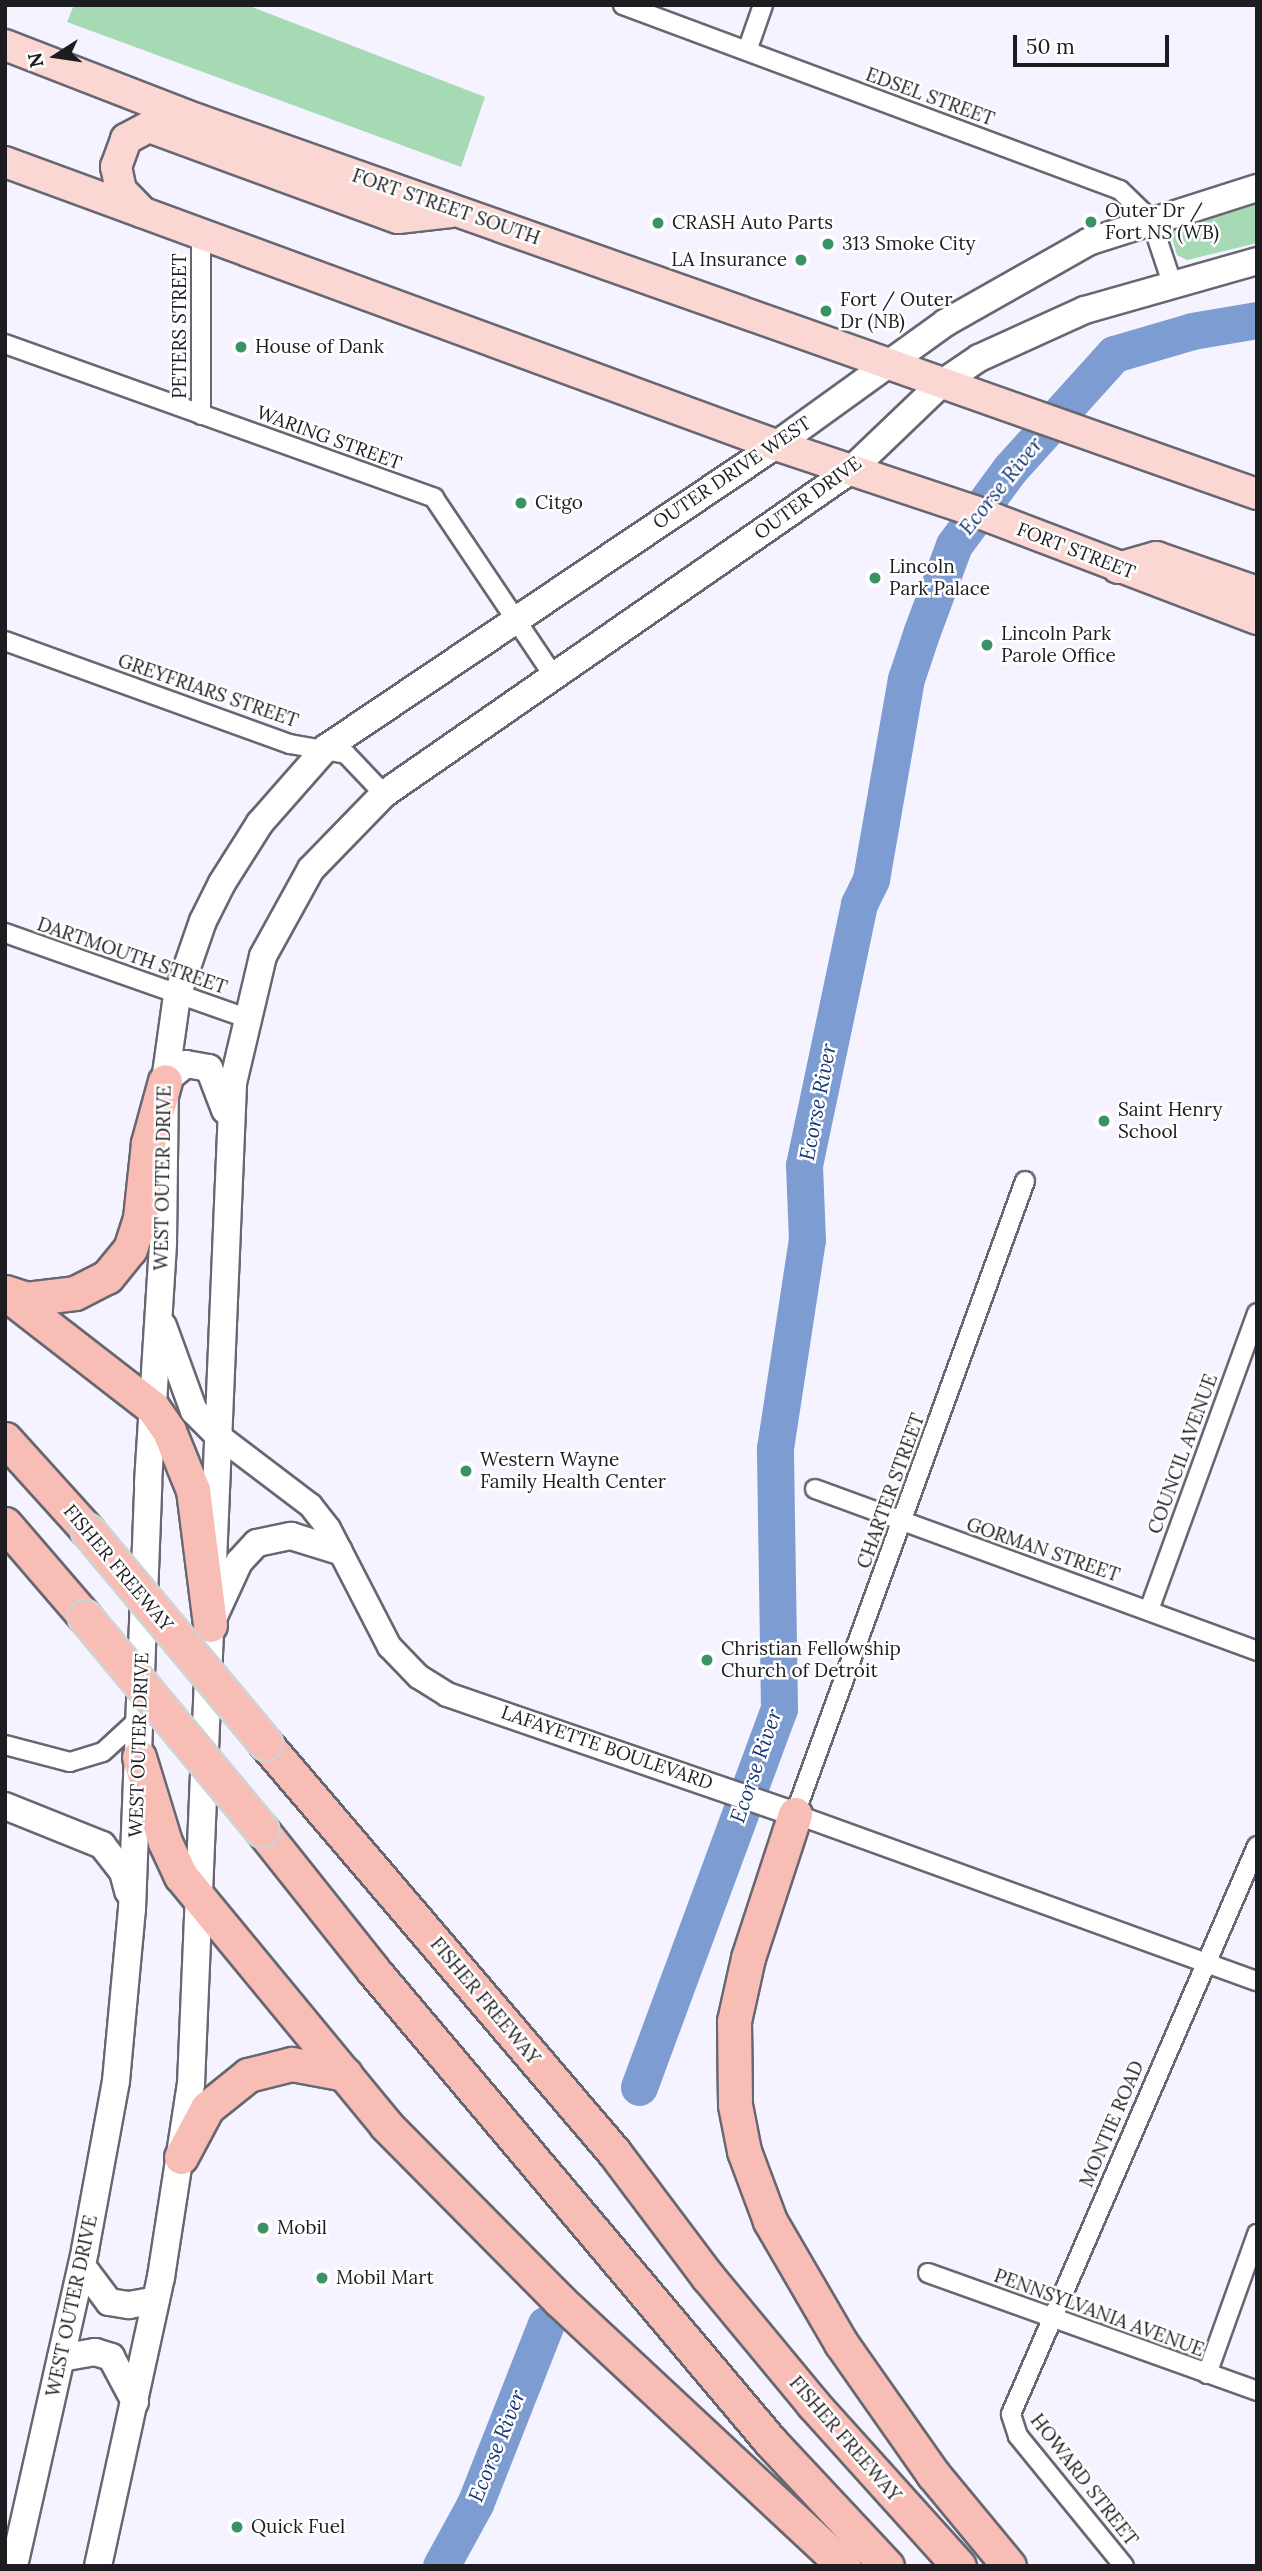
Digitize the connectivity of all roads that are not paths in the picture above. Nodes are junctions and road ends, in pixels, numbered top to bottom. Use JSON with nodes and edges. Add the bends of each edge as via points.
{"nodes":[{"id":1,"x":623,"y":5,"type":"edge"},
{"id":2,"x":764,"y":5,"type":"edge"},
{"id":3,"x":5,"y":45,"type":"edge"},
{"id":4,"x":747,"y":51,"type":"junction"},
{"id":5,"x":5,"y":162,"type":"edge"},
{"id":6,"x":1257,"y":188,"type":"edge"},
{"id":7,"x":461,"y":211,"type":"junction"},
{"id":8,"x":148,"y":217,"type":"junction"},
{"id":9,"x":1151,"y":220,"type":"junction"},
{"id":10,"x":201,"y":236,"type":"junction"},
{"id":11,"x":1257,"y":261,"type":"edge"},
{"id":12,"x":1172,"y":283,"type":"junction"},
{"id":13,"x":5,"y":344,"type":"edge"},
{"id":14,"x":888,"y":364,"type":"junction"},
{"id":15,"x":942,"y":383,"type":"junction"},
{"id":16,"x":201,"y":415,"type":"junction"},
{"id":17,"x":776,"y":445,"type":"junction"},
{"id":18,"x":851,"y":470,"type":"junction"},
{"id":19,"x":1257,"y":494,"type":"edge"},
{"id":20,"x":1118,"y":568,"type":"junction"},
{"id":21,"x":1257,"y":592,"type":"edge"},
{"id":22,"x":516,"y":619,"type":"junction"},
{"id":23,"x":1257,"y":619,"type":"edge"},
{"id":24,"x":5,"y":641,"type":"edge"},
{"id":25,"x":555,"y":678,"type":"junction"},
{"id":26,"x":326,"y":748,"type":"junction"},
{"id":27,"x":384,"y":794,"type":"junction"},
{"id":28,"x":5,"y":933,"type":"edge"},
{"id":29,"x":177,"y":996,"type":"junction"},
{"id":30,"x":246,"y":1018,"type":"junction"},
{"id":31,"x":165,"y":1081,"type":"junction"},
{"id":32,"x":229,"y":1125,"type":"junction"},
{"id":33,"x":1025,"y":1181,"type":"dead end"},
{"id":34,"x":5,"y":1292,"type":"edge"},
{"id":35,"x":1257,"y":1312,"type":"edge"},
{"id":36,"x":160,"y":1315,"type":"junction"},
{"id":37,"x":153,"y":1408,"type":"junction"},
{"id":38,"x":219,"y":1436,"type":"junction"},
{"id":39,"x":5,"y":1439,"type":"edge"},
{"id":40,"x":815,"y":1489,"type":"dead end"},
{"id":41,"x":902,"y":1522,"type":"junction"},
{"id":42,"x":5,"y":1524,"type":"edge"},
{"id":43,"x":339,"y":1551,"type":"junction"},
{"id":44,"x":1149,"y":1610,"type":"junction"},
{"id":45,"x":210,"y":1625,"type":"junction"},
{"id":46,"x":1257,"y":1651,"type":"edge"},
{"id":47,"x":141,"y":1717,"type":"junction"},
{"id":48,"x":5,"y":1745,"type":"edge"},
{"id":49,"x":139,"y":1756,"type":"junction"},
{"id":50,"x":5,"y":1806,"type":"edge"},
{"id":51,"x":795,"y":1814,"type":"junction"},
{"id":52,"x":1257,"y":1846,"type":"edge"},
{"id":53,"x":201,"y":1899,"type":"junction"},
{"id":54,"x":132,"y":1909,"type":"junction"},
{"id":55,"x":1204,"y":1961,"type":"junction"},
{"id":56,"x":1257,"y":1981,"type":"edge"},
{"id":57,"x":345,"y":2074,"type":"junction"},
{"id":58,"x":181,"y":2157,"type":"junction"},
{"id":59,"x":1257,"y":2234,"type":"edge"},
{"id":60,"x":82,"y":2266,"type":"junction"},
{"id":61,"x":928,"y":2273,"type":"dead end"},
{"id":62,"x":156,"y":2300,"type":"junction"},
{"id":63,"x":1052,"y":2318,"type":"junction"},
{"id":64,"x":61,"y":2358,"type":"junction"},
{"id":65,"x":1207,"y":2374,"type":"junction"},
{"id":66,"x":1257,"y":2391,"type":"edge"},
{"id":67,"x":135,"y":2402,"type":"junction"},
{"id":68,"x":1012,"y":2421,"type":"joint"},
{"id":69,"x":14,"y":2566,"type":"edge"},
{"id":70,"x":98,"y":2566,"type":"edge"},
{"id":71,"x":844,"y":2566,"type":"edge"},
{"id":72,"x":887,"y":2566,"type":"edge"},
{"id":73,"x":959,"y":2566,"type":"edge"},
{"id":74,"x":1009,"y":2566,"type":"edge"},
{"id":75,"x":1124,"y":2566,"type":"edge"}],
"edges":[{"from":1,"to":4,"type":"street","name":"EDSEL STREET"},
{"from":2,"to":4,"type":"street"},
{"from":3,"to":7,"type":"main road","name":"FORT STREET SOUTH","via":[[196,119]]},
{"from":4,"to":9,"type":"street","name":"EDSEL STREET","via":[[1120,190]]},
{"from":5,"to":8,"type":"main road"},
{"from":6,"to":9,"type":"main road"},
{"from":7,"to":8,"type":"main road","via":[[398,218],[149,127],[127,139],[116,167],[126,198]]},
{"from":7,"to":14,"type":"main road","name":"FORT STREET SOUTH"},
{"from":8,"to":10,"type":"main road"},
{"from":9,"to":12,"type":"street","name":"EDSEL STREET"},
{"from":9,"to":14,"type":"main road","name":"OUTER DRIVE WEST","via":[[1088,242],[1015,279]]},
{"from":10,"to":16,"type":"street","name":"PETERS STREET"},
{"from":10,"to":17,"type":"main road"},
{"from":11,"to":12,"type":"main road","name":"OUTER DRIVE"},
{"from":12,"to":15,"type":"main road","name":"OUTER DRIVE","via":[[1085,310],[1001,345]]},
{"from":13,"to":16,"type":"street","name":"WARING STREET"},
{"from":14,"to":15,"type":"main road"},
{"from":14,"to":17,"type":"main road","name":"OUTER DRIVE WEST"},
{"from":15,"to":18,"type":"main road","name":"OUTER DRIVE"},
{"from":15,"to":19,"type":"main road"},
{"from":16,"to":22,"type":"street","name":"WARING STREET","via":[[434,498]]},
{"from":17,"to":18,"type":"main road","name":"FORT STREET"},
{"from":17,"to":22,"type":"main road","name":"OUTER DRIVE WEST"},
{"from":18,"to":20,"type":"main road","name":"FORT STREET"},
{"from":18,"to":25,"type":"main road","name":"OUTER DRIVE"},
{"from":20,"to":21,"type":"main road","via":[[1156,556]]},
{"from":20,"to":23,"type":"main road","name":"FORT STREET"},
{"from":22,"to":25,"type":"street","name":"WARING STREET"},
{"from":22,"to":26,"type":"main road","name":"OUTER DRIVE WEST"},
{"from":24,"to":26,"type":"street","name":"GREYFRIARS STREET","via":[[290,744]]},
{"from":25,"to":27,"type":"main road","name":"OUTER DRIVE"},
{"from":26,"to":27,"type":"street","name":"GREYFRIARS STREET","via":[[346,754]]},
{"from":26,"to":29,"type":"main road","name":"WEST OUTER DRIVE","via":[[260,823],[222,883],[203,921]]},
{"from":27,"to":30,"type":"main road","via":[[311,869],[291,901],[263,956]]},
{"from":28,"to":29,"type":"street","name":"DARTMOUTH STREET"},
{"from":29,"to":30,"type":"street","name":"DARTMOUTH STREET"},
{"from":29,"to":31,"type":"main road","name":"WEST OUTER DRIVE"},
{"from":30,"to":32,"type":"main road"},
{"from":31,"to":32,"type":"main road","via":[[186,1064],[209,1068]]},
{"from":31,"to":34,"type":"highway","via":[[148,1143],[140,1218],[130,1249],[118,1265],[97,1284],[75,1293],[26,1299]]},
{"from":31,"to":36,"type":"main road","name":"WEST OUTER DRIVE"},
{"from":32,"to":38,"type":"main road"},
{"from":33,"to":41,"type":"street","name":"CHARTER STREET"},
{"from":34,"to":37,"type":"highway"},
{"from":35,"to":44,"type":"street","name":"COUNCIL AVENUE"},
{"from":36,"to":37,"type":"main road","name":"WEST OUTER DRIVE"},
{"from":36,"to":38,"type":"main road","via":[[194,1411]]},
{"from":37,"to":45,"type":"highway","via":[[183,1460],[193,1490]]},
{"from":37,"to":47,"type":"main road","name":"WEST OUTER DRIVE"},
{"from":38,"to":43,"type":"street","name":"LAFAYETTE BOULEVARD","via":[[310,1505]]},
{"from":38,"to":45,"type":"main road"},
{"from":39,"to":73,"type":"highway","name":"FISHER FREEWAY","bridge":true,"via":[[614,2152],[708,2277],[813,2404]]},
{"from":40,"to":41,"type":"street","name":"GORMAN STREET"},
{"from":41,"to":44,"type":"street","name":"GORMAN STREET"},
{"from":41,"to":51,"type":"street","name":"CHARTER STREET"},
{"from":42,"to":72,"type":"highway","bridge":true,"via":[[770,2441]]},
{"from":43,"to":45,"type":"main road","via":[[290,1536],[257,1543],[239,1562]]},
{"from":43,"to":51,"type":"street","name":"LAFAYETTE BOULEVARD","via":[[389,1646],[437,1688]]},
{"from":44,"to":46,"type":"street","name":"GORMAN STREET"},
{"from":45,"to":53,"type":"main road"},
{"from":47,"to":48,"type":"street","via":[[103,1752],[70,1762]]},
{"from":47,"to":49,"type":"main road","name":"WEST OUTER DRIVE"},
{"from":49,"to":53,"type":"highway","via":[[165,1842],[181,1876]]},
{"from":49,"to":54,"type":"main road","name":"WEST OUTER DRIVE"},
{"from":50,"to":54,"type":"main road","via":[[75,1831],[107,1849],[123,1872]]},
{"from":51,"to":55,"type":"street","name":"LAFAYETTE BOULEVARD"},
{"from":51,"to":74,"type":"highway","via":[[748,1958],[734,2021],[734,2105],[744,2151],[770,2221],[841,2343],[933,2474]]},
{"from":52,"to":55,"type":"street","name":"MONTIE ROAD"},
{"from":53,"to":57,"type":"highway"},
{"from":53,"to":58,"type":"main road","via":[[191,2084]]},
{"from":54,"to":60,"type":"main road","name":"WEST OUTER DRIVE","via":[[116,2081]]},
{"from":55,"to":56,"type":"street","name":"LAFAYETTE BOULEVARD"},
{"from":55,"to":63,"type":"street","name":"MONTIE ROAD"},
{"from":57,"to":58,"type":"highway","via":[[292,2064],[248,2074],[207,2108]]},
{"from":57,"to":71,"type":"highway","via":[[386,2125],[463,2205]]},
{"from":58,"to":62,"type":"main road"},
{"from":59,"to":65,"type":"street"},
{"from":60,"to":62,"type":"main road","via":[[109,2302],[129,2305]]},
{"from":60,"to":64,"type":"main road","name":"WEST OUTER DRIVE"},
{"from":61,"to":63,"type":"street","name":"PENNSYLVANIA AVENUE"},
{"from":62,"to":67,"type":"main road"},
{"from":63,"to":65,"type":"street","name":"PENNSYLVANIA AVENUE"},
{"from":63,"to":68,"type":"street","name":"MONTIE ROAD","via":[[1013,2405]]},
{"from":64,"to":67,"type":"main road","via":[[95,2352],[111,2357]]},
{"from":64,"to":69,"type":"main road","name":"WEST OUTER DRIVE"},
{"from":65,"to":66,"type":"street","name":"PENNSYLVANIA AVENUE"},
{"from":67,"to":70,"type":"main road"},
{"from":68,"to":75,"type":"street","name":"HOWARD STREET","via":[[1018,2436]]}]}
